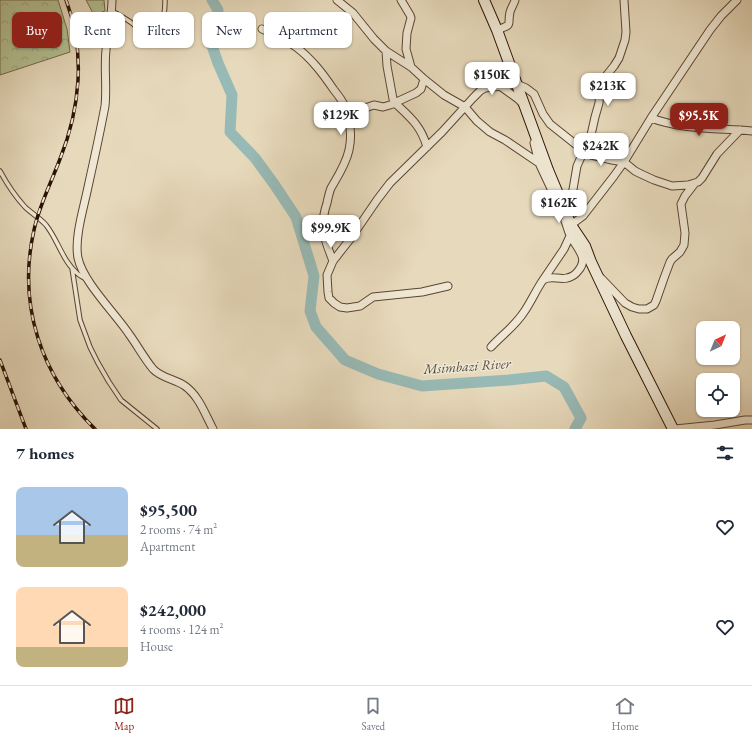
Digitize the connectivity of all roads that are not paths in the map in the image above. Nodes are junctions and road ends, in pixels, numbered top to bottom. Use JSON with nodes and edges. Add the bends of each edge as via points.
{"nodes":[{"id":1,"x":112,"y":0,"type":"edge"},
{"id":2,"x":165,"y":0,"type":"edge"},
{"id":3,"x":337,"y":0,"type":"edge"},
{"id":4,"x":401,"y":0,"type":"edge"},
{"id":5,"x":484,"y":0,"type":"edge"},
{"id":6,"x":515,"y":0,"type":"edge"},
{"id":7,"x":624,"y":0,"type":"edge"},
{"id":8,"x":737,"y":0,"type":"edge"},
{"id":9,"x":112,"y":11,"type":"junction"},
{"id":10,"x":262,"y":28,"type":"dead end"},
{"id":11,"x":497,"y":30,"type":"junction"},
{"id":12,"x":386,"y":51,"type":"junction"},
{"id":13,"x":411,"y":67,"type":"junction"},
{"id":14,"x":424,"y":79,"type":"junction"},
{"id":15,"x":517,"y":84,"type":"junction"},
{"id":16,"x":500,"y":86,"type":"junction"},
{"id":17,"x":396,"y":103,"type":"junction"},
{"id":18,"x":465,"y":107,"type":"junction"},
{"id":19,"x":346,"y":110,"type":"junction"},
{"id":20,"x":651,"y":118,"type":"junction"},
{"id":21,"x":740,"y":130,"type":"junction"},
{"id":22,"x":752,"y":131,"type":"edge"},
{"id":23,"x":427,"y":147,"type":"junction"},
{"id":24,"x":584,"y":151,"type":"junction"},
{"id":25,"x":624,"y":162,"type":"junction"},
{"id":26,"x":539,"y":163,"type":"junction"},
{"id":27,"x":0,"y":172,"type":"edge"},
{"id":28,"x":695,"y":183,"type":"junction"},
{"id":29,"x":566,"y":213,"type":"junction"},
{"id":30,"x":571,"y":225,"type":"junction"},
{"id":31,"x":570,"y":236,"type":"junction"},
{"id":32,"x":333,"y":261,"type":"junction"},
{"id":33,"x":72,"y":268,"type":"junction"},
{"id":34,"x":596,"y":274,"type":"junction"},
{"id":35,"x":543,"y":280,"type":"junction"},
{"id":36,"x":88,"y":281,"type":"junction"},
{"id":37,"x":448,"y":286,"type":"dead end"},
{"id":38,"x":491,"y":347,"type":"dead end"},
{"id":39,"x":752,"y":420,"type":"edge"},
{"id":40,"x":157,"y":429,"type":"edge"},
{"id":41,"x":213,"y":429,"type":"edge"},
{"id":42,"x":674,"y":429,"type":"edge"}],
"edges":[{"from":1,"to":9,"type":"street"},
{"from":2,"to":9,"type":"lane","via":[[160,25],[148,35]]},
{"from":3,"to":12,"type":"street"},
{"from":4,"to":13,"type":"street","via":[[411,18],[406,49]]},
{"from":5,"to":11,"type":"street"},
{"from":6,"to":11,"type":"street","via":[[509,24]]},
{"from":7,"to":24,"type":"street","via":[[625,40],[619,58],[602,81],[591,135]]},
{"from":8,"to":20,"type":"street","via":[[710,30]]},
{"from":9,"to":36,"type":"street","via":[[105,58],[105,106],[78,239],[78,260]]},
{"from":10,"to":19,"type":"street","via":[[306,54],[327,79]]},
{"from":11,"to":15,"type":"street"},
{"from":12,"to":13,"type":"street"},
{"from":12,"to":17,"type":"street","via":[[392,96]]},
{"from":13,"to":14,"type":"street"},
{"from":14,"to":17,"type":"street","via":[[421,89],[416,94]]},
{"from":14,"to":18,"type":"street"},
{"from":15,"to":16,"type":"street"},
{"from":15,"to":24,"type":"street","via":[[534,94],[550,124]]},
{"from":15,"to":29,"type":"street"},
{"from":16,"to":18,"type":"street","via":[[480,91]]},
{"from":16,"to":26,"type":"street","via":[[523,104]]},
{"from":17,"to":19,"type":"street"},
{"from":17,"to":23,"type":"street","via":[[419,127]]},
{"from":18,"to":23,"type":"street"},
{"from":18,"to":26,"type":"street","via":[[490,132]]},
{"from":19,"to":32,"type":"street","via":[[350,142],[344,165],[330,192],[322,223]]},
{"from":20,"to":21,"type":"street","via":[[682,125]]},
{"from":20,"to":25,"type":"street"},
{"from":21,"to":22,"type":"street"},
{"from":21,"to":28,"type":"street","via":[[717,154],[702,178]]},
{"from":23,"to":32,"type":"street","via":[[390,183]]},
{"from":24,"to":25,"type":"street","via":[[591,155]]},
{"from":24,"to":29,"type":"street","via":[[577,166],[571,201]]},
{"from":25,"to":28,"type":"street","via":[[648,178],[665,184],[672,186]]},
{"from":25,"to":30,"type":"street","via":[[583,216]]},
{"from":26,"to":31,"type":"street","via":[[565,218]]},
{"from":27,"to":33,"type":"lane","via":[[25,207],[45,224]]},
{"from":28,"to":34,"type":"street","via":[[681,204],[685,233],[683,249],[672,259],[654,305],[648,309],[632,307]]},
{"from":29,"to":30,"type":"street"},
{"from":30,"to":34,"type":"street","via":[[584,246]]},
{"from":31,"to":35,"type":"street"},
{"from":31,"to":35,"type":"street","via":[[583,258],[580,269],[567,278],[550,277]]},
{"from":32,"to":37,"type":"street","via":[[327,275],[328,292],[330,298],[340,307],[360,306],[373,297],[422,292]]},
{"from":33,"to":36,"type":"lane"},
{"from":33,"to":40,"type":"lane","via":[[80,320],[90,348],[121,400]]},
{"from":34,"to":42,"type":"street","via":[[640,366]]},
{"from":35,"to":38,"type":"street","via":[[514,326]]},
{"from":36,"to":41,"type":"street","via":[[154,369],[194,394]]},
{"from":39,"to":42,"type":"street"}]}
